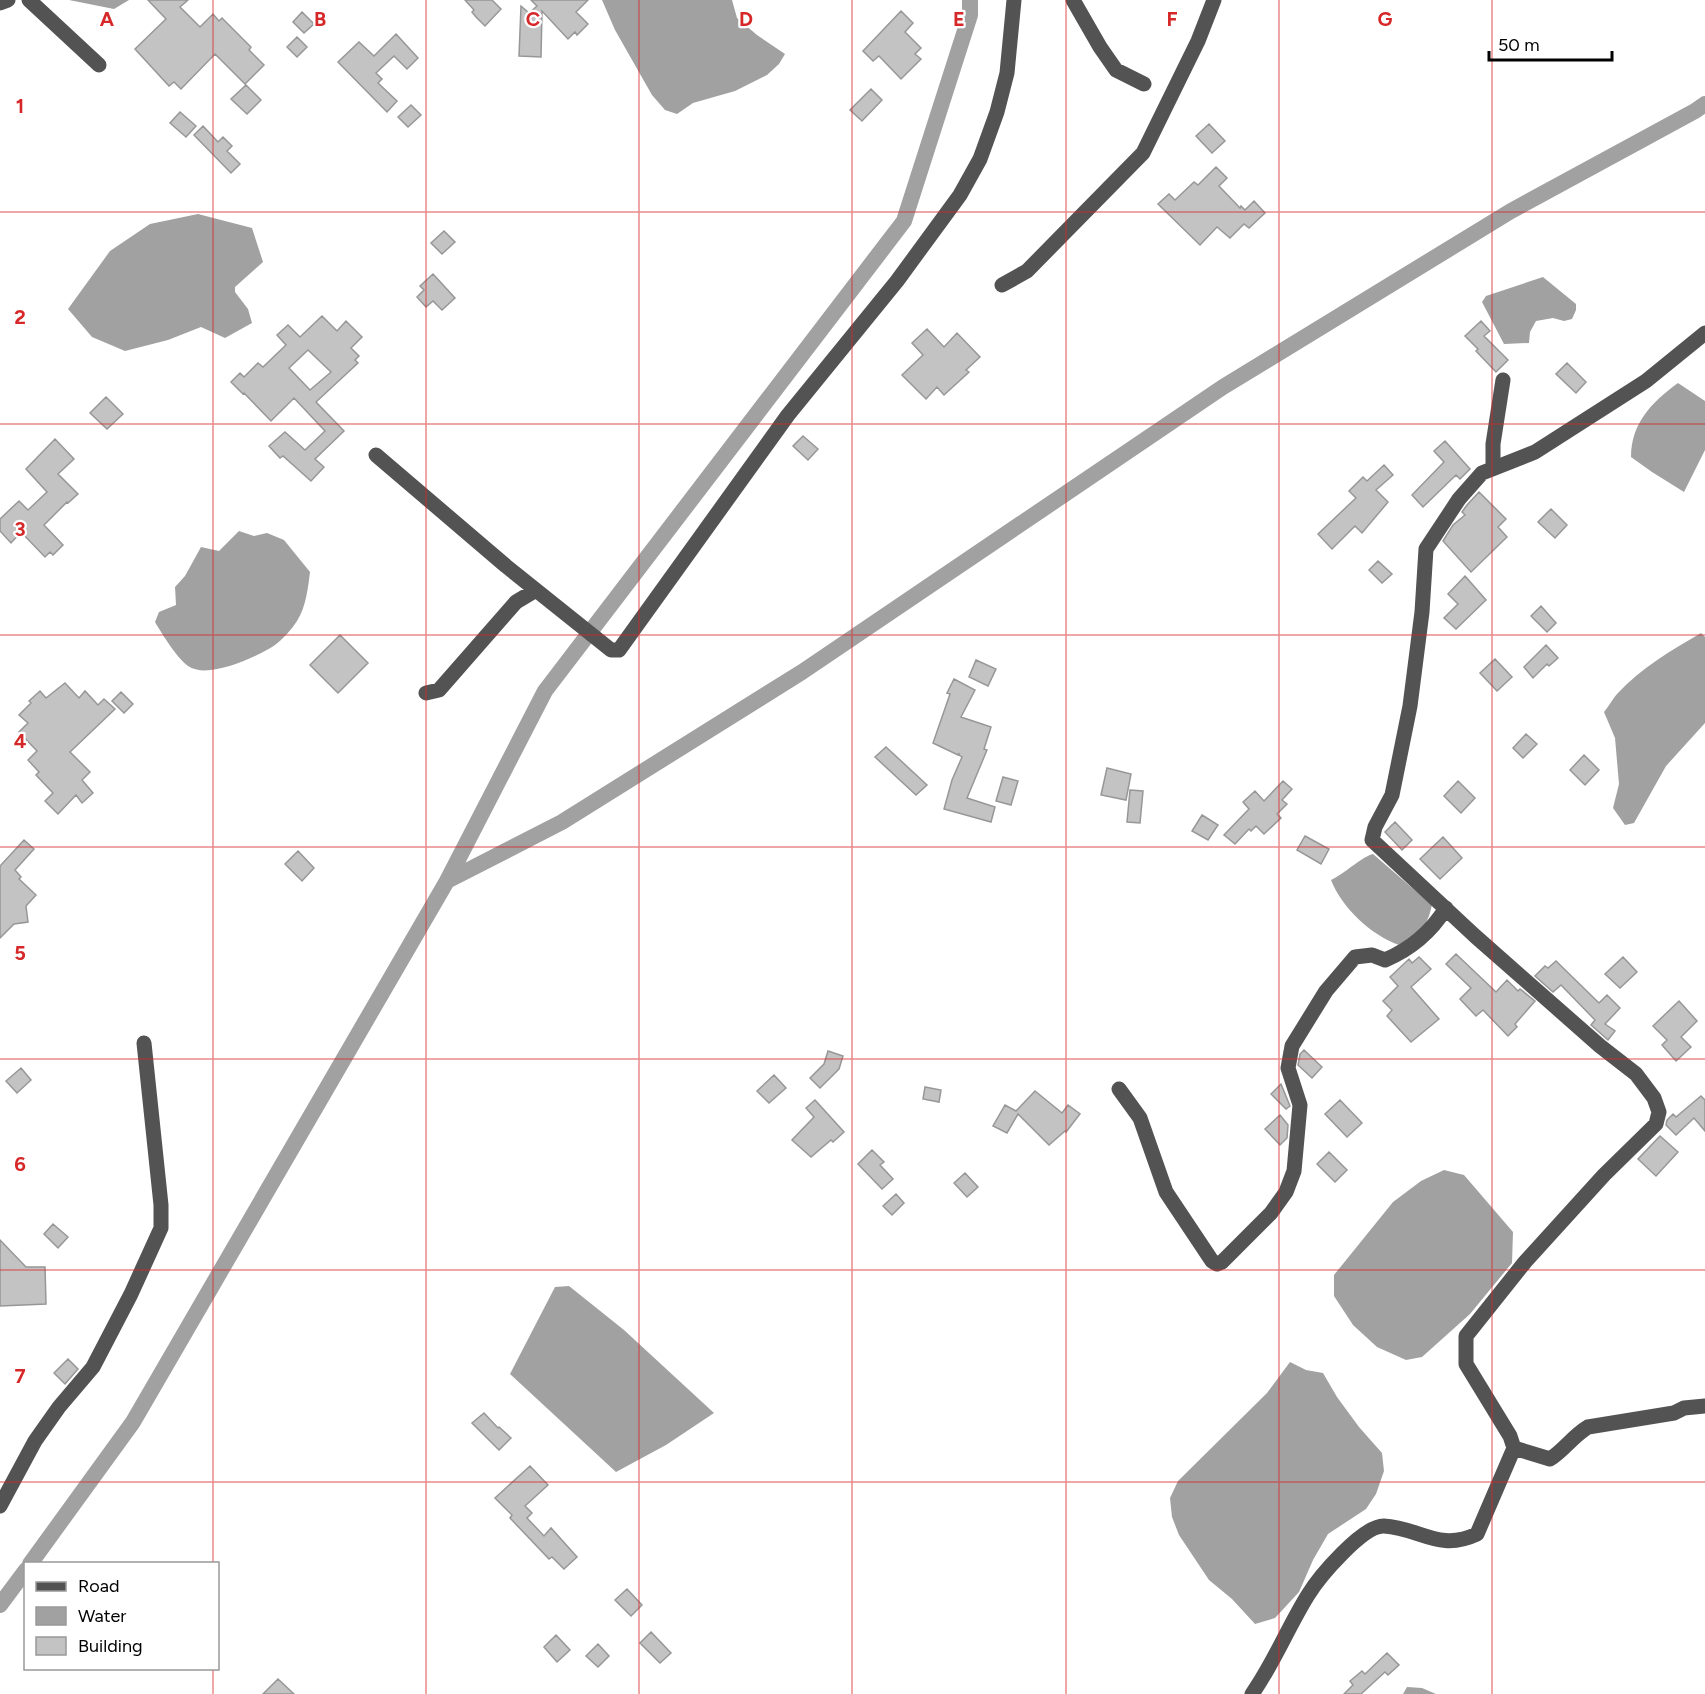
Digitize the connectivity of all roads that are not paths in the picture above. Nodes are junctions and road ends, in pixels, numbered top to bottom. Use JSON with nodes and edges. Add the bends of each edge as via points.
{"nodes":[{"id":1,"x":9,"y":0,"type":"edge"},
{"id":2,"x":29,"y":0,"type":"edge"},
{"id":3,"x":1014,"y":0,"type":"edge"},
{"id":4,"x":1073,"y":0,"type":"edge"},
{"id":5,"x":1214,"y":0,"type":"edge"},
{"id":6,"x":0,"y":3,"type":"edge"},
{"id":7,"x":99,"y":65,"type":"dead end"},
{"id":8,"x":1144,"y":84,"type":"dead end"},
{"id":9,"x":1002,"y":285,"type":"dead end"},
{"id":10,"x":1705,"y":333,"type":"edge"},
{"id":11,"x":1503,"y":380,"type":"dead end"},
{"id":12,"x":376,"y":455,"type":"dead end"},
{"id":13,"x":1493,"y":468,"type":"junction"},
{"id":14,"x":536,"y":590,"type":"junction"},
{"id":15,"x":426,"y":693,"type":"dead end"},
{"id":16,"x":1446,"y":908,"type":"junction"},
{"id":17,"x":144,"y":1043,"type":"dead end"},
{"id":18,"x":1119,"y":1089,"type":"dead end"},
{"id":19,"x":1705,"y":1406,"type":"edge"},
{"id":20,"x":1514,"y":1448,"type":"junction"},
{"id":21,"x":0,"y":1506,"type":"edge"},
{"id":22,"x":1252,"y":1694,"type":"edge"}],
"edges":[{"from":1,"to":6,"type":"street"},
{"from":2,"to":7,"type":"street"},
{"from":3,"to":14,"type":"street","via":[[1007,73],[997,112],[980,159],[960,195],[897,281],[788,415],[624,645],[611,651]]},
{"from":4,"to":8,"type":"street","via":[[1116,70]]},
{"from":5,"to":9,"type":"street","via":[[1143,153],[1028,271]]},
{"from":10,"to":13,"type":"street","via":[[1647,381],[1535,452]]},
{"from":11,"to":13,"type":"street"},
{"from":12,"to":14,"type":"street"},
{"from":13,"to":16,"type":"street","via":[[1482,473],[1459,499],[1426,549],[1410,706],[1392,795],[1372,840]]},
{"from":14,"to":15,"type":"street","via":[[516,602],[439,690]]},
{"from":16,"to":18,"type":"street","via":[[1414,945],[1385,960],[1372,955],[1355,957],[1326,991],[1289,1057],[1288,1068],[1300,1105],[1294,1171],[1286,1192],[1271,1213],[1222,1262],[1212,1261],[1166,1192],[1140,1118]]},
{"from":16,"to":20,"type":"street","via":[[1636,1074],[1659,1112],[1656,1124],[1525,1262],[1466,1336],[1466,1364]]},
{"from":17,"to":21,"type":"street","via":[[161,1228],[93,1366],[35,1441]]},
{"from":19,"to":20,"type":"street","via":[[1588,1427],[1550,1459]]},
{"from":20,"to":22,"type":"street","via":[[1477,1534],[1462,1541],[1435,1540],[1381,1526],[1343,1553],[1309,1593]]}]}
